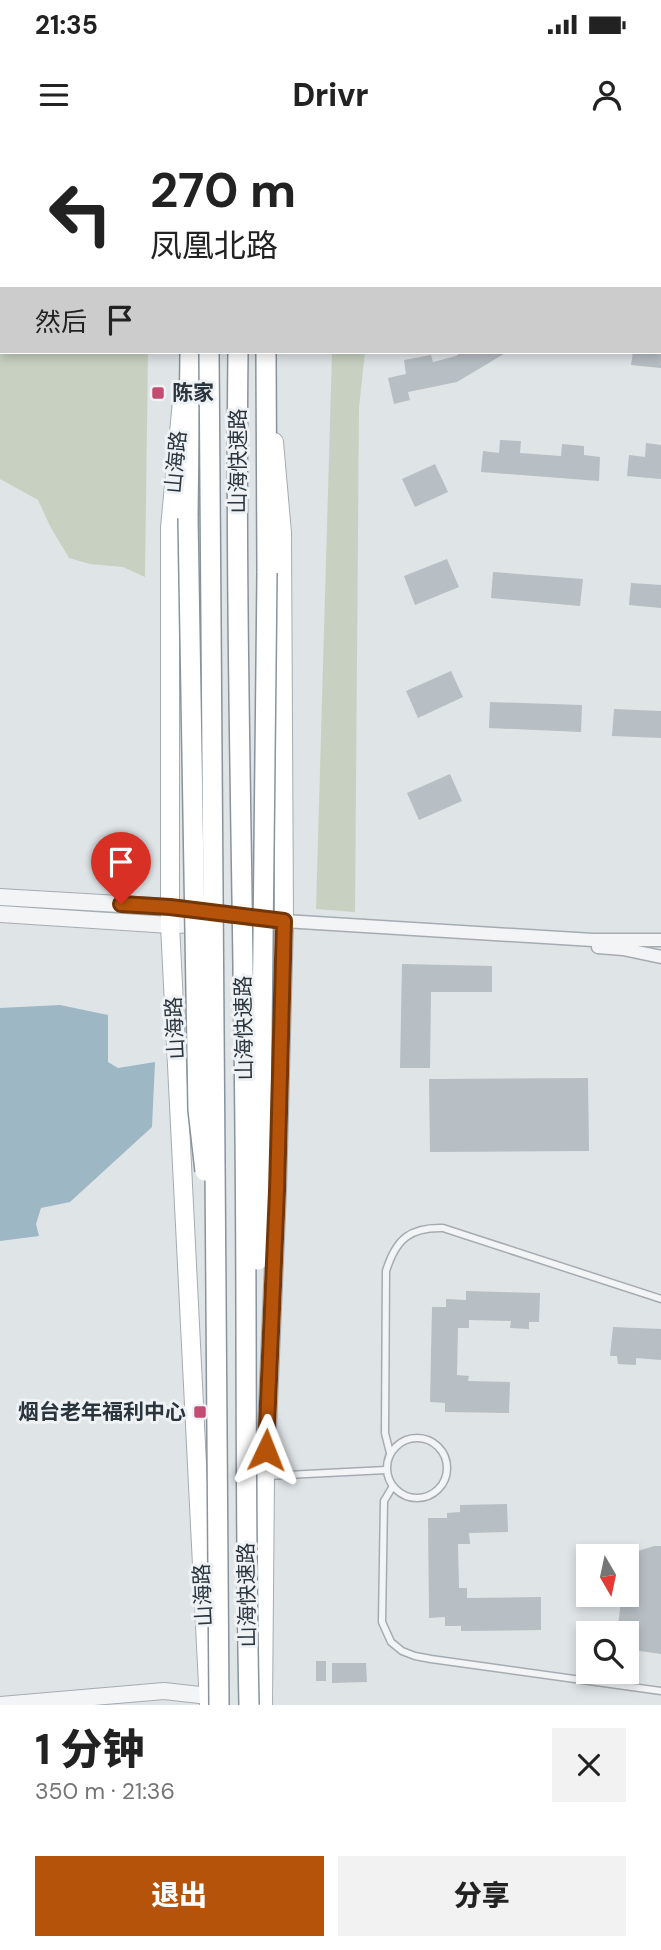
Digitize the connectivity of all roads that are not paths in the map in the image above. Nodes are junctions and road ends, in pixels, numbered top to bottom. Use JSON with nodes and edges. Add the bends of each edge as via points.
{"nodes":[{"id":1,"x":188,"y":354,"type":"edge"},
{"id":2,"x":188,"y":354,"type":"edge"},
{"id":3,"x":209,"y":354,"type":"edge"},
{"id":4,"x":238,"y":354,"type":"edge"},
{"id":5,"x":267,"y":354,"type":"edge"},
{"id":6,"x":267,"y":354,"type":"edge"},
{"id":7,"x":0,"y":897,"type":"edge"},
{"id":8,"x":0,"y":914,"type":"edge"},
{"id":9,"x":170,"y":916,"type":"junction"},
{"id":10,"x":284,"y":921,"type":"junction"},
{"id":11,"x":501,"y":934,"type":"junction"},
{"id":12,"x":661,"y":940,"type":"edge"},
{"id":13,"x":661,"y":957,"type":"edge"},
{"id":14,"x":216,"y":1284,"type":"junction"},
{"id":15,"x":661,"y":1299,"type":"edge"},
{"id":16,"x":390,"y":1453,"type":"junction"},
{"id":17,"x":386,"y":1470,"type":"junction"},
{"id":18,"x":265,"y":1476,"type":"junction"},
{"id":19,"x":393,"y":1486,"type":"junction"},
{"id":20,"x":246,"y":1496,"type":"junction"},
{"id":21,"x":661,"y":1692,"type":"edge"},
{"id":22,"x":212,"y":1702,"type":"edge"},
{"id":23,"x":32,"y":1703,"type":"junction"},
{"id":24,"x":0,"y":1705,"type":"edge"},
{"id":25,"x":62,"y":1705,"type":"edge"},
{"id":26,"x":228,"y":1705,"type":"edge"},
{"id":27,"x":249,"y":1705,"type":"edge"},
{"id":28,"x":263,"y":1705,"type":"edge"}],
"edges":[{"from":1,"to":14,"type":"highway","bridge":true,"via":[[198,1110]]},
{"from":2,"to":9,"type":"main road","name":"山海路","via":[[170,528]]},
{"from":3,"to":14,"type":"highway","name":"山海快速路","bridge":true},
{"from":4,"to":20,"type":"highway","name":"山海快速路","bridge":true},
{"from":5,"to":20,"type":"highway","bridge":true,"via":[[260,1218]]},
{"from":6,"to":10,"type":"main road","via":[[282,533]]},
{"from":7,"to":9,"type":"street"},
{"from":8,"to":9,"type":"street"},
{"from":9,"to":10,"type":"street"},
{"from":9,"to":22,"type":"main road","name":"山海路"},
{"from":10,"to":11,"type":"street"},
{"from":10,"to":18,"type":"main road"},
{"from":11,"to":12,"type":"street"},
{"from":11,"to":13,"type":"street","via":[[562,946],[623,948]]},
{"from":14,"to":22,"type":"highway","name":"山海快速路","bridge":true},
{"from":15,"to":16,"type":"lane","via":[[443,1228],[427,1228],[402,1238],[386,1271],[384,1433]]},
{"from":16,"to":17,"type":"lane"},
{"from":16,"to":19,"type":"lane","via":[[402,1441],[419,1437],[435,1443],[445,1457],[447,1474],[439,1489],[424,1497],[407,1496]]},
{"from":17,"to":18,"type":"lane"},
{"from":17,"to":19,"type":"lane"},
{"from":18,"to":28,"type":"main road"},
{"from":19,"to":21,"type":"lane","via":[[384,1501],[382,1622],[401,1651]]},
{"from":20,"to":27,"type":"highway","name":"山海快速路","bridge":true},
{"from":22,"to":23,"type":"street","via":[[164,1691]]},
{"from":22,"to":26,"type":"street"},
{"from":23,"to":24,"type":"street"},
{"from":23,"to":25,"type":"street"}]}
